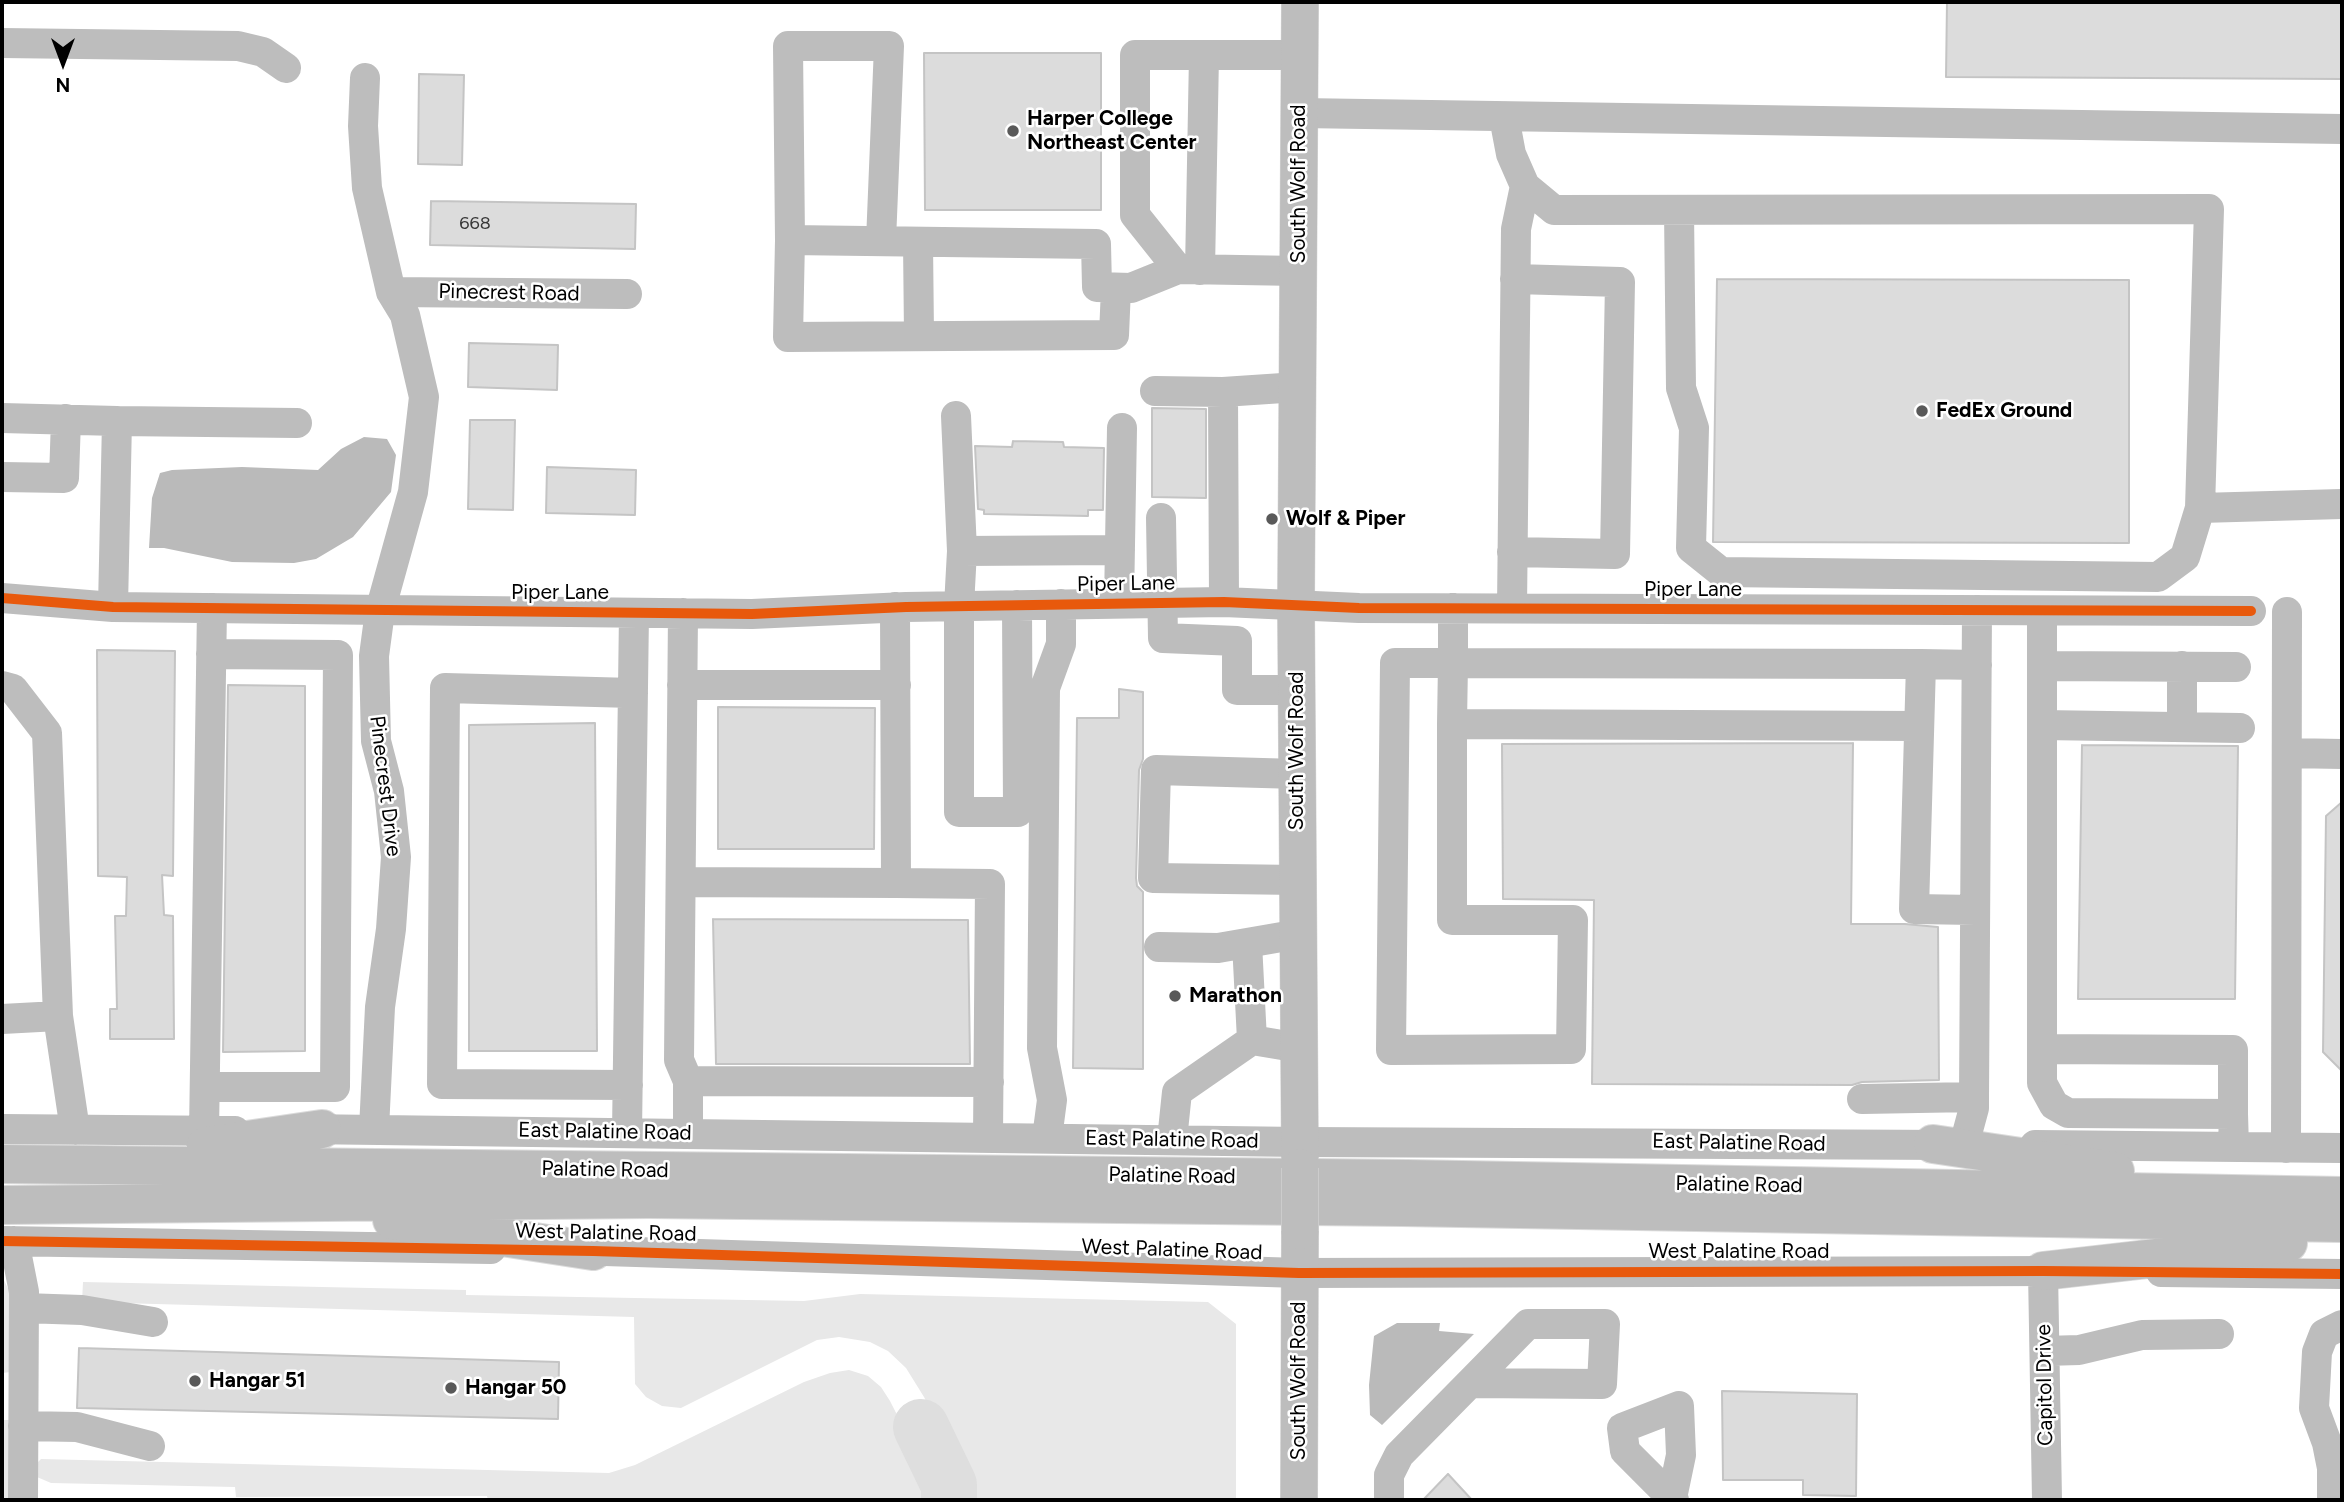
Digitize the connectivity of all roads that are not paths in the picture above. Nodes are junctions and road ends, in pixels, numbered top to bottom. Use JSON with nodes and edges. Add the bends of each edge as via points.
{"nodes":[{"id":1,"x":1300,"y":2,"type":"edge"},
{"id":2,"x":2,"y":43,"type":"edge"},
{"id":3,"x":1204,"y":55,"type":"junction"},
{"id":4,"x":1300,"y":55,"type":"junction"},
{"id":5,"x":286,"y":68,"type":"dead end"},
{"id":6,"x":365,"y":78,"type":"dead end"},
{"id":7,"x":1300,"y":113,"type":"junction"},
{"id":8,"x":1504,"y":117,"type":"junction"},
{"id":9,"x":2342,"y":130,"type":"edge"},
{"id":10,"x":1525,"y":186,"type":"junction"},
{"id":11,"x":1679,"y":210,"type":"junction"},
{"id":12,"x":790,"y":240,"type":"junction"},
{"id":13,"x":881,"y":242,"type":"junction"},
{"id":14,"x":918,"y":242,"type":"junction"},
{"id":15,"x":1189,"y":270,"type":"junction"},
{"id":16,"x":1298,"y":271,"type":"junction"},
{"id":17,"x":1515,"y":279,"type":"junction"},
{"id":18,"x":1115,"y":288,"type":"junction"},
{"id":19,"x":391,"y":292,"type":"junction"},
{"id":20,"x":627,"y":294,"type":"dead end"},
{"id":21,"x":919,"y":335,"type":"junction"},
{"id":22,"x":1298,"y":387,"type":"junction"},
{"id":23,"x":1155,"y":391,"type":"dead end"},
{"id":24,"x":1223,"y":391,"type":"junction"},
{"id":25,"x":956,"y":416,"type":"dead end"},
{"id":26,"x":2,"y":418,"type":"edge"},
{"id":27,"x":66,"y":419,"type":"junction"},
{"id":28,"x":117,"y":421,"type":"junction"},
{"id":29,"x":297,"y":423,"type":"dead end"},
{"id":30,"x":1122,"y":428,"type":"dead end"},
{"id":31,"x":2,"y":477,"type":"edge"},
{"id":32,"x":2342,"y":503,"type":"edge"},
{"id":33,"x":2200,"y":508,"type":"junction"},
{"id":34,"x":1161,"y":518,"type":"dead end"},
{"id":35,"x":1120,"y":550,"type":"junction"},
{"id":36,"x":962,"y":551,"type":"junction"},
{"id":37,"x":1512,"y":552,"type":"junction"},
{"id":38,"x":2,"y":598,"type":"edge"},
{"id":39,"x":1162,"y":602,"type":"junction"},
{"id":40,"x":1224,"y":602,"type":"junction"},
{"id":41,"x":1119,"y":603,"type":"junction"},
{"id":42,"x":1061,"y":604,"type":"junction"},
{"id":43,"x":1017,"y":605,"type":"junction"},
{"id":44,"x":1296,"y":605,"type":"junction"},
{"id":45,"x":959,"y":606,"type":"junction"},
{"id":46,"x":113,"y":607,"type":"junction"},
{"id":47,"x":895,"y":607,"type":"junction"},
{"id":48,"x":212,"y":608,"type":"junction"},
{"id":49,"x":1453,"y":608,"type":"junction"},
{"id":50,"x":1511,"y":608,"type":"junction"},
{"id":51,"x":1977,"y":610,"type":"junction"},
{"id":52,"x":380,"y":611,"type":"junction"},
{"id":53,"x":2042,"y":611,"type":"junction"},
{"id":54,"x":2251,"y":611,"type":"dead end"},
{"id":55,"x":2287,"y":612,"type":"dead end"},
{"id":56,"x":634,"y":613,"type":"junction"},
{"id":57,"x":683,"y":613,"type":"junction"},
{"id":58,"x":211,"y":654,"type":"junction"},
{"id":59,"x":1454,"y":663,"type":"junction"},
{"id":60,"x":1920,"y":664,"type":"junction"},
{"id":61,"x":1977,"y":665,"type":"junction"},
{"id":62,"x":2042,"y":666,"type":"junction"},
{"id":63,"x":2182,"y":666,"type":"junction"},
{"id":64,"x":2236,"y":667,"type":"dead end"},
{"id":65,"x":682,"y":685,"type":"junction"},
{"id":66,"x":896,"y":685,"type":"junction"},
{"id":67,"x":2,"y":686,"type":"edge"},
{"id":68,"x":1297,"y":690,"type":"junction"},
{"id":69,"x":633,"y":693,"type":"junction"},
{"id":70,"x":1452,"y":724,"type":"junction"},
{"id":71,"x":2042,"y":724,"type":"junction"},
{"id":72,"x":1919,"y":726,"type":"junction"},
{"id":73,"x":2182,"y":727,"type":"junction"},
{"id":74,"x":2240,"y":728,"type":"dead end"},
{"id":75,"x":2287,"y":753,"type":"junction"},
{"id":76,"x":2342,"y":754,"type":"edge"},
{"id":77,"x":1298,"y":774,"type":"junction"},
{"id":78,"x":1298,"y":880,"type":"junction"},
{"id":79,"x":681,"y":882,"type":"junction"},
{"id":80,"x":897,"y":883,"type":"junction"},
{"id":81,"x":1975,"y":910,"type":"junction"},
{"id":82,"x":1299,"y":934,"type":"junction"},
{"id":83,"x":1247,"y":943,"type":"junction"},
{"id":84,"x":1160,"y":947,"type":"dead end"},
{"id":85,"x":58,"y":1016,"type":"junction"},
{"id":86,"x":2,"y":1019,"type":"edge"},
{"id":87,"x":1252,"y":1040,"type":"junction"},
{"id":88,"x":1300,"y":1048,"type":"junction"},
{"id":89,"x":2042,"y":1049,"type":"junction"},
{"id":90,"x":688,"y":1081,"type":"junction"},
{"id":91,"x":989,"y":1082,"type":"junction"},
{"id":92,"x":628,"y":1085,"type":"junction"},
{"id":93,"x":206,"y":1087,"type":"junction"},
{"id":94,"x":1974,"y":1097,"type":"junction"},
{"id":95,"x":1862,"y":1099,"type":"dead end"},
{"id":96,"x":2233,"y":1114,"type":"junction"},
{"id":97,"x":2,"y":1129,"type":"edge"},
{"id":98,"x":321,"y":1129,"type":"junction"},
{"id":99,"x":374,"y":1129,"type":"junction"},
{"id":100,"x":204,"y":1132,"type":"junction"},
{"id":101,"x":627,"y":1133,"type":"junction"},
{"id":102,"x":688,"y":1134,"type":"junction"},
{"id":103,"x":988,"y":1138,"type":"junction"},
{"id":104,"x":1046,"y":1138,"type":"junction"},
{"id":105,"x":1172,"y":1140,"type":"junction"},
{"id":106,"x":1949,"y":1144,"type":"junction"},
{"id":107,"x":82,"y":1147,"type":"junction"},
{"id":108,"x":2234,"y":1147,"type":"junction"},
{"id":109,"x":2286,"y":1148,"type":"junction"},
{"id":110,"x":2342,"y":1148,"type":"edge"},
{"id":111,"x":1300,"y":1155,"type":"junction"},
{"id":112,"x":2,"y":1164,"type":"edge"},
{"id":113,"x":2269,"y":1194,"type":"junction"},
{"id":114,"x":2342,"y":1196,"type":"edge"},
{"id":115,"x":279,"y":1203,"type":"junction"},
{"id":116,"x":2,"y":1205,"type":"edge"},
{"id":117,"x":2342,"y":1223,"type":"edge"},
{"id":118,"x":2342,"y":1237,"type":"edge"},
{"id":119,"x":8,"y":1241,"type":"edge"},
{"id":120,"x":593,"y":1251,"type":"junction"},
{"id":121,"x":2043,"y":1271,"type":"junction"},
{"id":122,"x":1299,"y":1273,"type":"junction"},
{"id":123,"x":2342,"y":1274,"type":"edge"},
{"id":124,"x":24,"y":1308,"type":"junction"},
{"id":125,"x":153,"y":1322,"type":"dead end"},
{"id":126,"x":2342,"y":1325,"type":"edge"},
{"id":127,"x":2219,"y":1334,"type":"dead end"},
{"id":128,"x":2045,"y":1351,"type":"junction"},
{"id":129,"x":1470,"y":1383,"type":"dead end"},
{"id":130,"x":16,"y":1417,"type":"edge"},
{"id":131,"x":2334,"y":1444,"type":"edge"},
{"id":132,"x":150,"y":1446,"type":"dead end"},
{"id":133,"x":23,"y":1500,"type":"edge"},
{"id":134,"x":1299,"y":1500,"type":"edge"},
{"id":135,"x":1389,"y":1500,"type":"edge"},
{"id":136,"x":2047,"y":1500,"type":"edge"},
{"id":137,"x":2332,"y":1500,"type":"edge"}],
"edges":[{"from":1,"to":4,"type":"main road","name":"South Wolf Road"},
{"from":2,"to":5,"type":"street","via":[[238,46],[264,52]]},
{"from":3,"to":4,"type":"street"},
{"from":3,"to":15,"type":"street"},
{"from":3,"to":15,"type":"street","via":[[1135,55],[1135,215]]},
{"from":4,"to":7,"type":"main road","name":"South Wolf Road"},
{"from":6,"to":19,"type":"street","name":"Pinecrest Drive","via":[[367,188]]},
{"from":7,"to":8,"type":"street"},
{"from":7,"to":16,"type":"main road","name":"South Wolf Road"},
{"from":8,"to":9,"type":"street"},
{"from":8,"to":10,"type":"street","via":[[1511,154]]},
{"from":10,"to":11,"type":"street","via":[[1554,210]]},
{"from":10,"to":17,"type":"street","via":[[1516,229]]},
{"from":11,"to":33,"type":"street","via":[[2209,209]]},
{"from":11,"to":33,"type":"street","via":[[1681,388],[1693,428],[1691,548],[1721,572],[2158,577],[2185,557]]},
{"from":12,"to":13,"type":"street"},
{"from":12,"to":13,"type":"street","via":[[788,46],[835,45],[888,47]]},
{"from":12,"to":21,"type":"street","via":[[788,337]]},
{"from":13,"to":14,"type":"street"},
{"from":14,"to":18,"type":"street","via":[[1096,244],[1097,287]]},
{"from":14,"to":21,"type":"street"},
{"from":15,"to":16,"type":"street"},
{"from":15,"to":18,"type":"street","via":[[1131,288]]},
{"from":16,"to":22,"type":"main road","name":"South Wolf Road"},
{"from":17,"to":37,"type":"street"},
{"from":17,"to":37,"type":"street","via":[[1620,282],[1615,554]]},
{"from":18,"to":21,"type":"street","via":[[1114,335]]},
{"from":19,"to":20,"type":"street","name":"Pinecrest Road"},
{"from":19,"to":52,"type":"street","name":"Pinecrest Drive","via":[[405,315],[424,397],[413,492]]},
{"from":22,"to":24,"type":"street"},
{"from":22,"to":44,"type":"main road","name":"South Wolf Road"},
{"from":23,"to":24,"type":"street"},
{"from":24,"to":40,"type":"street"},
{"from":25,"to":36,"type":"street"},
{"from":26,"to":27,"type":"street"},
{"from":27,"to":28,"type":"street"},
{"from":27,"to":31,"type":"street","via":[[64,478]]},
{"from":28,"to":29,"type":"street"},
{"from":28,"to":46,"type":"street"},
{"from":30,"to":35,"type":"street"},
{"from":32,"to":33,"type":"street"},
{"from":34,"to":39,"type":"street"},
{"from":35,"to":36,"type":"street"},
{"from":35,"to":41,"type":"street"},
{"from":36,"to":45,"type":"street"},
{"from":37,"to":50,"type":"street"},
{"from":38,"to":46,"type":"street","name":"Piper Lane"},
{"from":39,"to":40,"type":"street","name":"Piper Lane"},
{"from":39,"to":41,"type":"street","name":"Piper Lane"},
{"from":39,"to":68,"type":"street","via":[[1163,638],[1237,641],[1237,690]]},
{"from":40,"to":44,"type":"street","name":"Piper Lane"},
{"from":41,"to":42,"type":"street","name":"Piper Lane"},
{"from":42,"to":43,"type":"street","name":"Piper Lane"},
{"from":42,"to":104,"type":"street","via":[[1061,643],[1045,688],[1042,1048],[1052,1100]]},
{"from":43,"to":45,"type":"street","name":"Piper Lane"},
{"from":43,"to":45,"type":"street","via":[[1018,812],[959,812]]},
{"from":44,"to":49,"type":"street","name":"Piper Lane"},
{"from":44,"to":68,"type":"main road","name":"South Wolf Road"},
{"from":45,"to":47,"type":"street","name":"Piper Lane"},
{"from":46,"to":48,"type":"street","name":"Piper Lane"},
{"from":47,"to":57,"type":"street","name":"Piper Lane"},
{"from":47,"to":66,"type":"street"},
{"from":48,"to":52,"type":"street","name":"Piper Lane"},
{"from":48,"to":58,"type":"street"},
{"from":49,"to":50,"type":"street","name":"Piper Lane"},
{"from":49,"to":59,"type":"street"},
{"from":50,"to":51,"type":"street","name":"Piper Lane"},
{"from":51,"to":53,"type":"street","name":"Piper Lane"},
{"from":51,"to":61,"type":"street"},
{"from":52,"to":56,"type":"street","name":"Piper Lane"},
{"from":52,"to":99,"type":"street","name":"Pinecrest Drive","via":[[374,656],[376,741],[389,792],[396,857],[380,1007]]},
{"from":53,"to":54,"type":"street","name":"Piper Lane"},
{"from":53,"to":62,"type":"street"},
{"from":55,"to":75,"type":"street"},
{"from":56,"to":57,"type":"street","name":"Piper Lane"},
{"from":56,"to":69,"type":"street"},
{"from":57,"to":65,"type":"street"},
{"from":58,"to":93,"type":"street"},
{"from":58,"to":93,"type":"street","via":[[338,655],[335,1087]]},
{"from":59,"to":60,"type":"street"},
{"from":59,"to":70,"type":"street"},
{"from":59,"to":70,"type":"street","via":[[1395,663],[1391,1050],[1571,1049],[1573,920],[1452,919]]},
{"from":60,"to":61,"type":"street"},
{"from":60,"to":72,"type":"street"},
{"from":61,"to":81,"type":"street"},
{"from":62,"to":63,"type":"street"},
{"from":62,"to":71,"type":"street"},
{"from":63,"to":64,"type":"street"},
{"from":63,"to":73,"type":"street"},
{"from":65,"to":66,"type":"street"},
{"from":65,"to":79,"type":"street"},
{"from":66,"to":80,"type":"street"},
{"from":67,"to":85,"type":"street","via":[[13,689],[47,733]]},
{"from":68,"to":77,"type":"main road","name":"South Wolf Road"},
{"from":69,"to":92,"type":"street"},
{"from":69,"to":92,"type":"street","via":[[445,688],[442,1084]]},
{"from":70,"to":72,"type":"street"},
{"from":71,"to":73,"type":"street"},
{"from":71,"to":89,"type":"street"},
{"from":72,"to":81,"type":"street","via":[[1914,909]]},
{"from":73,"to":74,"type":"street"},
{"from":75,"to":76,"type":"street"},
{"from":75,"to":109,"type":"street"},
{"from":77,"to":78,"type":"main road","name":"South Wolf Road"},
{"from":77,"to":78,"type":"street","via":[[1156,769],[1153,878]]},
{"from":78,"to":82,"type":"main road","name":"South Wolf Road"},
{"from":79,"to":80,"type":"street"},
{"from":79,"to":90,"type":"street","via":[[679,1060]]},
{"from":80,"to":91,"type":"street","via":[[990,884]]},
{"from":81,"to":94,"type":"street"},
{"from":82,"to":83,"type":"street"},
{"from":82,"to":88,"type":"main road","name":"South Wolf Road"},
{"from":83,"to":84,"type":"street","via":[[1218,948]]},
{"from":83,"to":87,"type":"street"},
{"from":85,"to":86,"type":"street"},
{"from":85,"to":107,"type":"street"},
{"from":87,"to":88,"type":"street"},
{"from":87,"to":105,"type":"street","via":[[1177,1091]]},
{"from":88,"to":111,"type":"main road","name":"South Wolf Road"},
{"from":89,"to":96,"type":"street","via":[[2042,1083],[2054,1105],[2068,1113]]},
{"from":89,"to":96,"type":"street","via":[[2233,1050]]},
{"from":90,"to":91,"type":"street"},
{"from":90,"to":102,"type":"street"},
{"from":91,"to":103,"type":"street"},
{"from":92,"to":101,"type":"street"},
{"from":93,"to":100,"type":"street"},
{"from":94,"to":95,"type":"street"},
{"from":94,"to":106,"type":"street","via":[[1974,1108]]},
{"from":96,"to":108,"type":"street"},
{"from":97,"to":107,"type":"street","name":"East Palatine Road"},
{"from":98,"to":99,"type":"street","name":"East Palatine Road"},
{"from":98,"to":100,"type":"street","name":"East Palatine Road"},
{"from":98,"to":107,"type":"highway"},
{"from":99,"to":101,"type":"street","name":"East Palatine Road"},
{"from":100,"to":107,"type":"street","name":"East Palatine Road"},
{"from":101,"to":102,"type":"street","name":"East Palatine Road"},
{"from":102,"to":103,"type":"street","name":"East Palatine Road"},
{"from":103,"to":104,"type":"street","name":"East Palatine Road"},
{"from":104,"to":105,"type":"street","name":"East Palatine Road"},
{"from":105,"to":111,"type":"street","name":"East Palatine Road"},
{"from":106,"to":108,"type":"street","name":"East Palatine Road"},
{"from":106,"to":111,"type":"street","name":"East Palatine Road"},
{"from":106,"to":113,"type":"highway"},
{"from":107,"to":112,"type":"highway","name":"Palatine Road"},
{"from":107,"to":113,"type":"highway","name":"Palatine Road"},
{"from":108,"to":109,"type":"street","name":"East Palatine Road"},
{"from":109,"to":110,"type":"street","name":"East Palatine Road"},
{"from":111,"to":122,"type":"main road","name":"South Wolf Road","bridge":true},
{"from":113,"to":114,"type":"highway","name":"Palatine Road"},
{"from":115,"to":116,"type":"highway","name":"Palatine Road"},
{"from":115,"to":117,"type":"highway","name":"Palatine Road","via":[[648,1199]]},
{"from":115,"to":120,"type":"highway"},
{"from":118,"to":121,"type":"highway"},
{"from":119,"to":120,"type":"street","name":"West Palatine Road"},
{"from":119,"to":124,"type":"street","via":[[24,1292]]},
{"from":120,"to":122,"type":"street","name":"West Palatine Road"},
{"from":121,"to":122,"type":"street","name":"West Palatine Road"},
{"from":121,"to":123,"type":"street","name":"West Palatine Road"},
{"from":121,"to":128,"type":"street","name":"Capitol Drive"},
{"from":122,"to":134,"type":"main road","name":"South Wolf Road"},
{"from":124,"to":125,"type":"street","via":[[82,1310]]},
{"from":124,"to":130,"type":"street"},
{"from":126,"to":131,"type":"street","via":[[2324,1334],[2317,1352],[2314,1408]]},
{"from":127,"to":128,"type":"street","via":[[2142,1335],[2078,1350]]},
{"from":128,"to":136,"type":"street","name":"Capitol Drive"},
{"from":129,"to":135,"type":"street","via":[[1399,1455],[1389,1475]]},
{"from":130,"to":132,"type":"street"},
{"from":130,"to":133,"type":"street"},
{"from":131,"to":137,"type":"street"}]}
